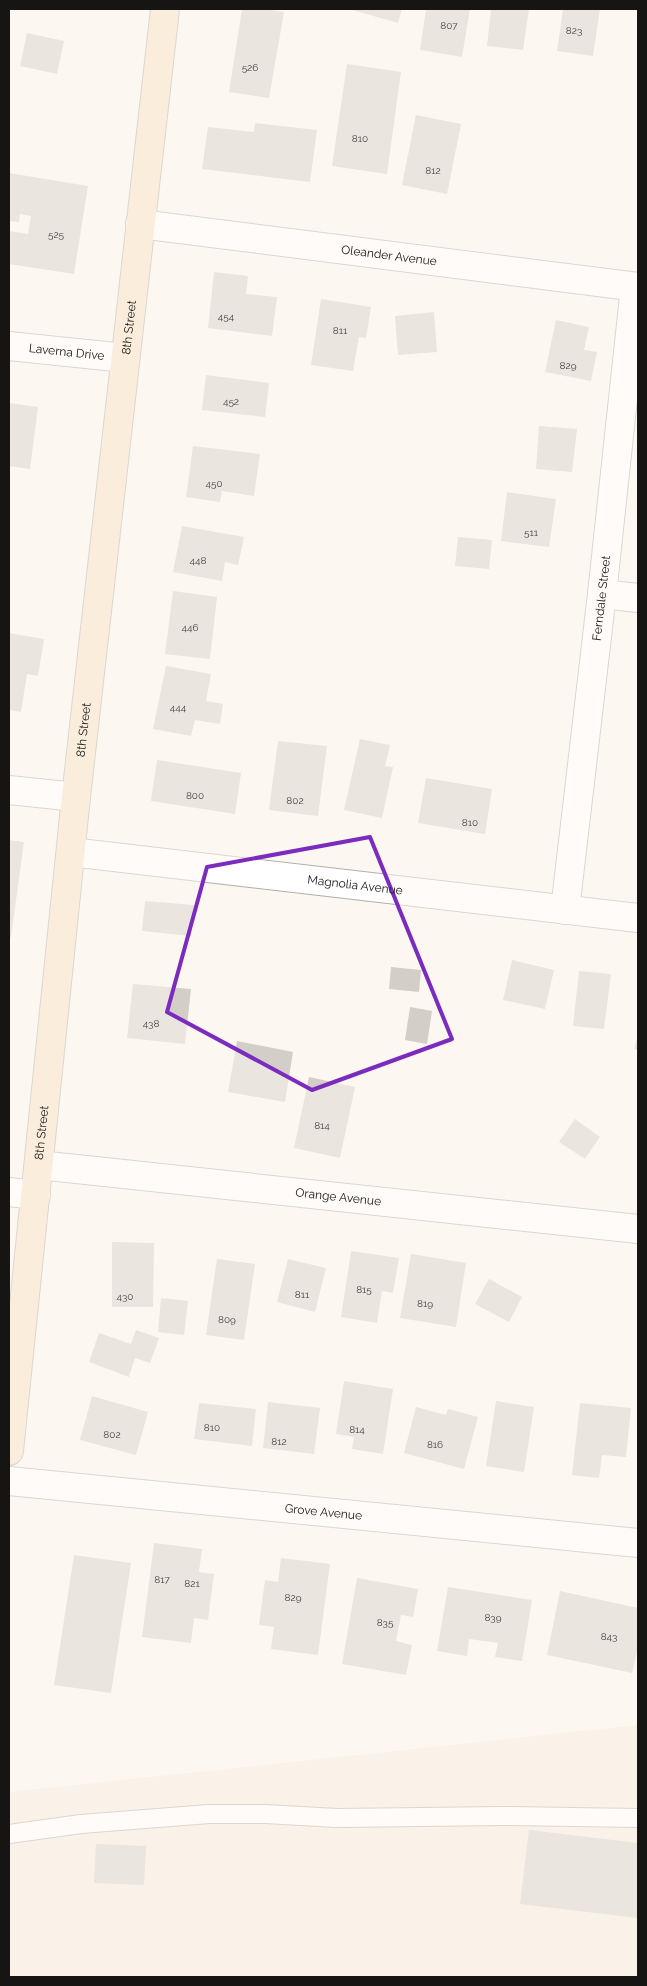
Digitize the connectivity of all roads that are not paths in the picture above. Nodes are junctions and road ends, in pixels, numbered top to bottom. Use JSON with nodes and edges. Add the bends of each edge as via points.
{"nodes":[{"id":1,"x":165,"y":9,"type":"edge"},
{"id":2,"x":140,"y":224,"type":"junction"},
{"id":3,"x":636,"y":287,"type":"edge"},
{"id":4,"x":9,"y":346,"type":"edge"},
{"id":5,"x":125,"y":358,"type":"junction"},
{"id":6,"x":602,"y":594,"type":"junction"},
{"id":7,"x":638,"y":598,"type":"edge"},
{"id":8,"x":9,"y":790,"type":"edge"},
{"id":9,"x":76,"y":797,"type":"junction"},
{"id":10,"x":71,"y":852,"type":"junction"},
{"id":11,"x":564,"y":910,"type":"junction"},
{"id":12,"x":638,"y":918,"type":"edge"},
{"id":13,"x":39,"y":1165,"type":"junction"},
{"id":14,"x":9,"y":1192,"type":"edge"},
{"id":15,"x":36,"y":1194,"type":"junction"},
{"id":16,"x":638,"y":1229,"type":"edge"},
{"id":17,"x":9,"y":1451,"type":"edge"},
{"id":18,"x":9,"y":1481,"type":"edge"},
{"id":19,"x":638,"y":1544,"type":"edge"},
{"id":20,"x":638,"y":1818,"type":"edge"},
{"id":21,"x":9,"y":1834,"type":"edge"}],
"edges":[{"from":1,"to":2,"type":"street","name":"8th Street"},
{"from":2,"to":3,"type":"street","name":"Oleander Avenue"},
{"from":2,"to":5,"type":"street","name":"8th Street"},
{"from":3,"to":6,"type":"street","name":"Ferndale Street"},
{"from":4,"to":5,"type":"street","name":"Laverna Drive"},
{"from":5,"to":9,"type":"street","name":"8th Street"},
{"from":6,"to":7,"type":"street"},
{"from":6,"to":11,"type":"street","name":"Ferndale Street"},
{"from":8,"to":9,"type":"street"},
{"from":9,"to":10,"type":"street","name":"8th Street"},
{"from":10,"to":11,"type":"street","name":"Magnolia Avenue"},
{"from":10,"to":13,"type":"street","name":"8th Street"},
{"from":11,"to":12,"type":"street","name":"Magnolia Avenue"},
{"from":13,"to":15,"type":"street","name":"8th Street"},
{"from":13,"to":16,"type":"street","name":"Orange Avenue"},
{"from":14,"to":15,"type":"street"},
{"from":15,"to":17,"type":"street","name":"8th Street"},
{"from":18,"to":19,"type":"street","name":"Grove Avenue"},
{"from":20,"to":21,"type":"lane","via":[[337,1818],[209,1814],[81,1824]]}]}
